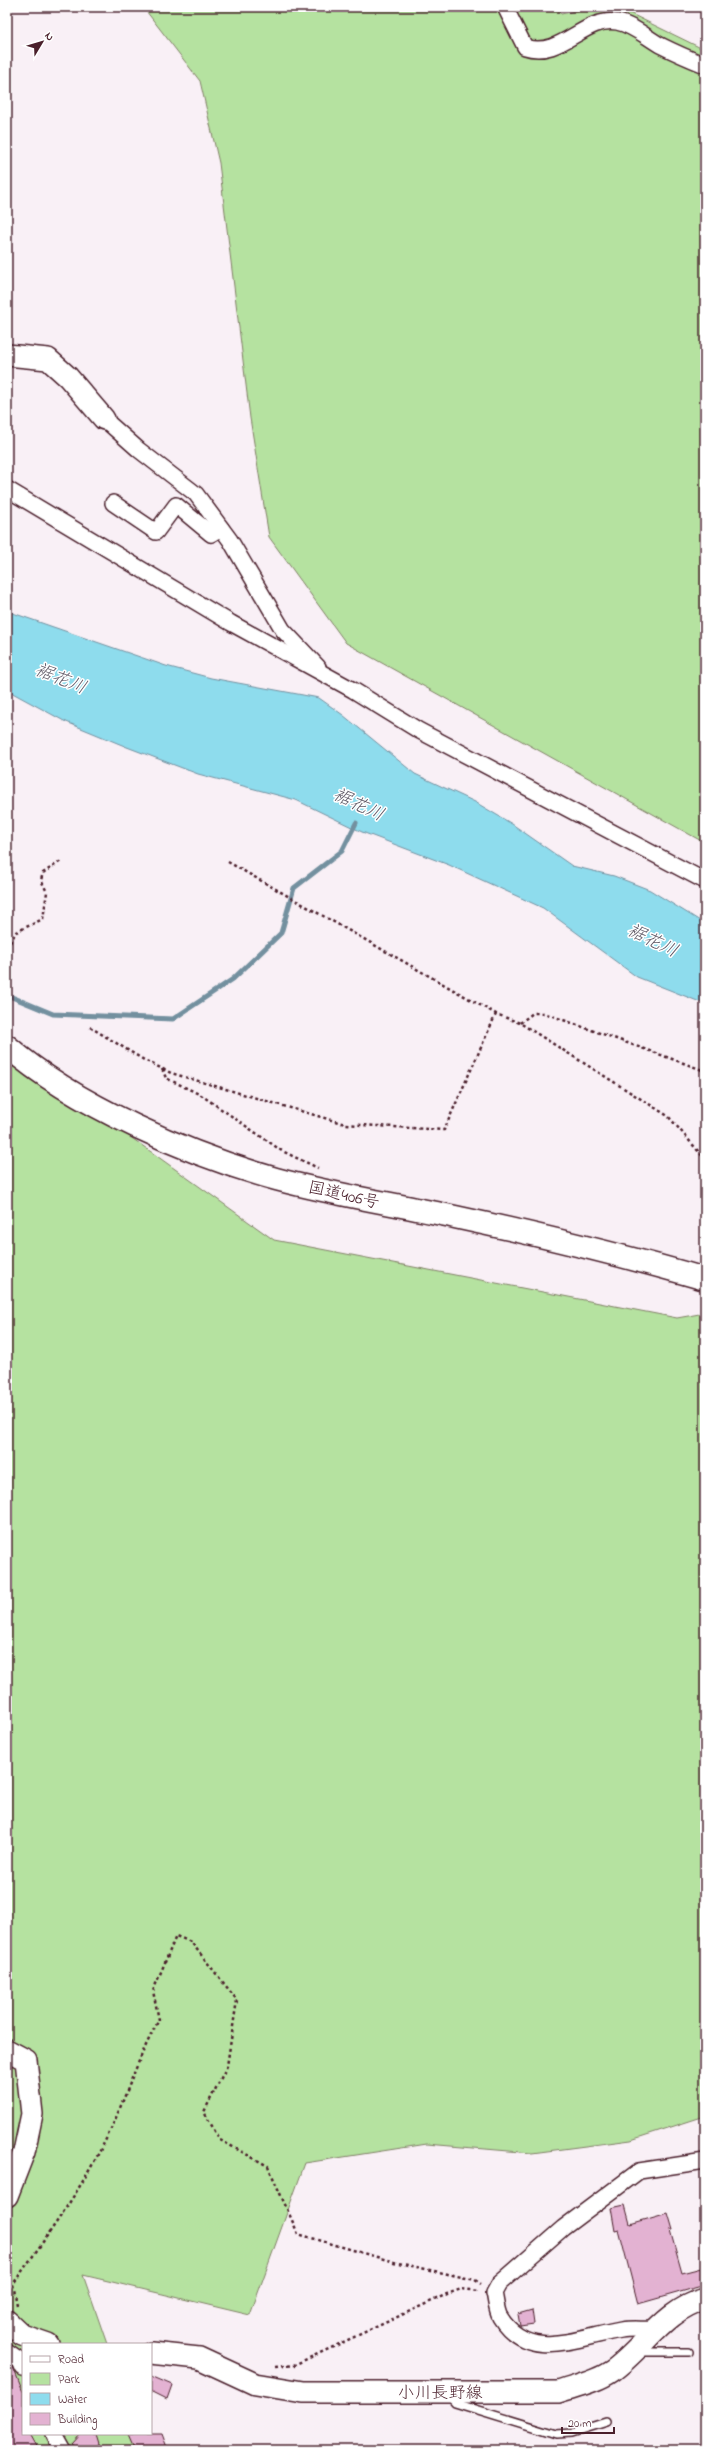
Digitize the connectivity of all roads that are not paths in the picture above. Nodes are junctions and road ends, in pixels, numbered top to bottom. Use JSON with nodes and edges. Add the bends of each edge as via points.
{"nodes":[{"id":1,"x":504,"y":7,"type":"edge"},
{"id":2,"x":705,"y":64,"type":"edge"},
{"id":3,"x":7,"y":356,"type":"edge"},
{"id":4,"x":104,"y":418,"type":"joint"},
{"id":5,"x":7,"y":489,"type":"edge"},
{"id":6,"x":114,"y":503,"type":"dead end"},
{"id":7,"x":222,"y":528,"type":"junction"},
{"id":8,"x":326,"y":676,"type":"junction"},
{"id":9,"x":705,"y":881,"type":"edge"},
{"id":10,"x":7,"y":1046,"type":"edge"},
{"id":11,"x":15,"y":1062,"type":"edge"},
{"id":12,"x":705,"y":1279,"type":"edge"},
{"id":13,"x":7,"y":2050,"type":"edge"},
{"id":14,"x":705,"y":2160,"type":"edge"},
{"id":15,"x":7,"y":2196,"type":"edge"},
{"id":16,"x":705,"y":2298,"type":"edge"},
{"id":17,"x":14,"y":2328,"type":"edge"},
{"id":18,"x":655,"y":2329,"type":"junction"},
{"id":19,"x":46,"y":2343,"type":"edge"},
{"id":20,"x":7,"y":2352,"type":"edge"},
{"id":21,"x":689,"y":2352,"type":"dead end"},
{"id":22,"x":152,"y":2353,"type":"edge"},
{"id":23,"x":632,"y":2353,"type":"junction"},
{"id":24,"x":22,"y":2366,"type":"edge"},
{"id":25,"x":446,"y":2392,"type":"junction"},
{"id":26,"x":606,"y":2422,"type":"dead end"},
{"id":27,"x":55,"y":2435,"type":"edge"},
{"id":28,"x":64,"y":2450,"type":"edge"}],
"edges":[{"from":1,"to":2,"type":"street","via":[[525,47],[533,50],[548,49],[600,23],[616,22],[633,28],[659,45]]},
{"from":3,"to":4,"type":"main road","via":[[48,359],[68,377]]},
{"from":4,"to":7,"type":"street","via":[[139,450],[196,494]]},
{"from":5,"to":8,"type":"street","via":[[256,638]]},
{"from":6,"to":7,"type":"street","via":[[156,532],[176,505],[211,534]]},
{"from":7,"to":8,"type":"street","via":[[284,630]]},
{"from":8,"to":9,"type":"street","via":[[418,730]]},
{"from":10,"to":11,"type":"highway","name":"国道406号"},
{"from":11,"to":12,"type":"highway","name":"国道406号","via":[[133,1125],[202,1153],[276,1178],[568,1243]]},
{"from":13,"to":15,"type":"main road","via":[[26,2060],[32,2114],[24,2152]]},
{"from":14,"to":18,"type":"street","via":[[639,2172],[552,2238],[499,2284],[494,2293],[499,2316],[520,2338],[529,2342],[543,2344],[583,2340],[621,2330]]},
{"from":16,"to":18,"type":"main road","name":"小川長野線","via":[[690,2303],[672,2314]]},
{"from":17,"to":19,"type":"main road"},
{"from":18,"to":23,"type":"main road","name":"小川長野線"},
{"from":20,"to":24,"type":"street","via":[[20,2361]]},
{"from":21,"to":23,"type":"lane"},
{"from":22,"to":25,"type":"main road","name":"小川長野線","via":[[199,2358],[255,2384],[303,2392]]},
{"from":23,"to":25,"type":"main road","name":"小川長野線","via":[[598,2379],[558,2392]]},
{"from":25,"to":26,"type":"lane","via":[[455,2403],[557,2434],[571,2433]]},
{"from":27,"to":28,"type":"street"}]}
